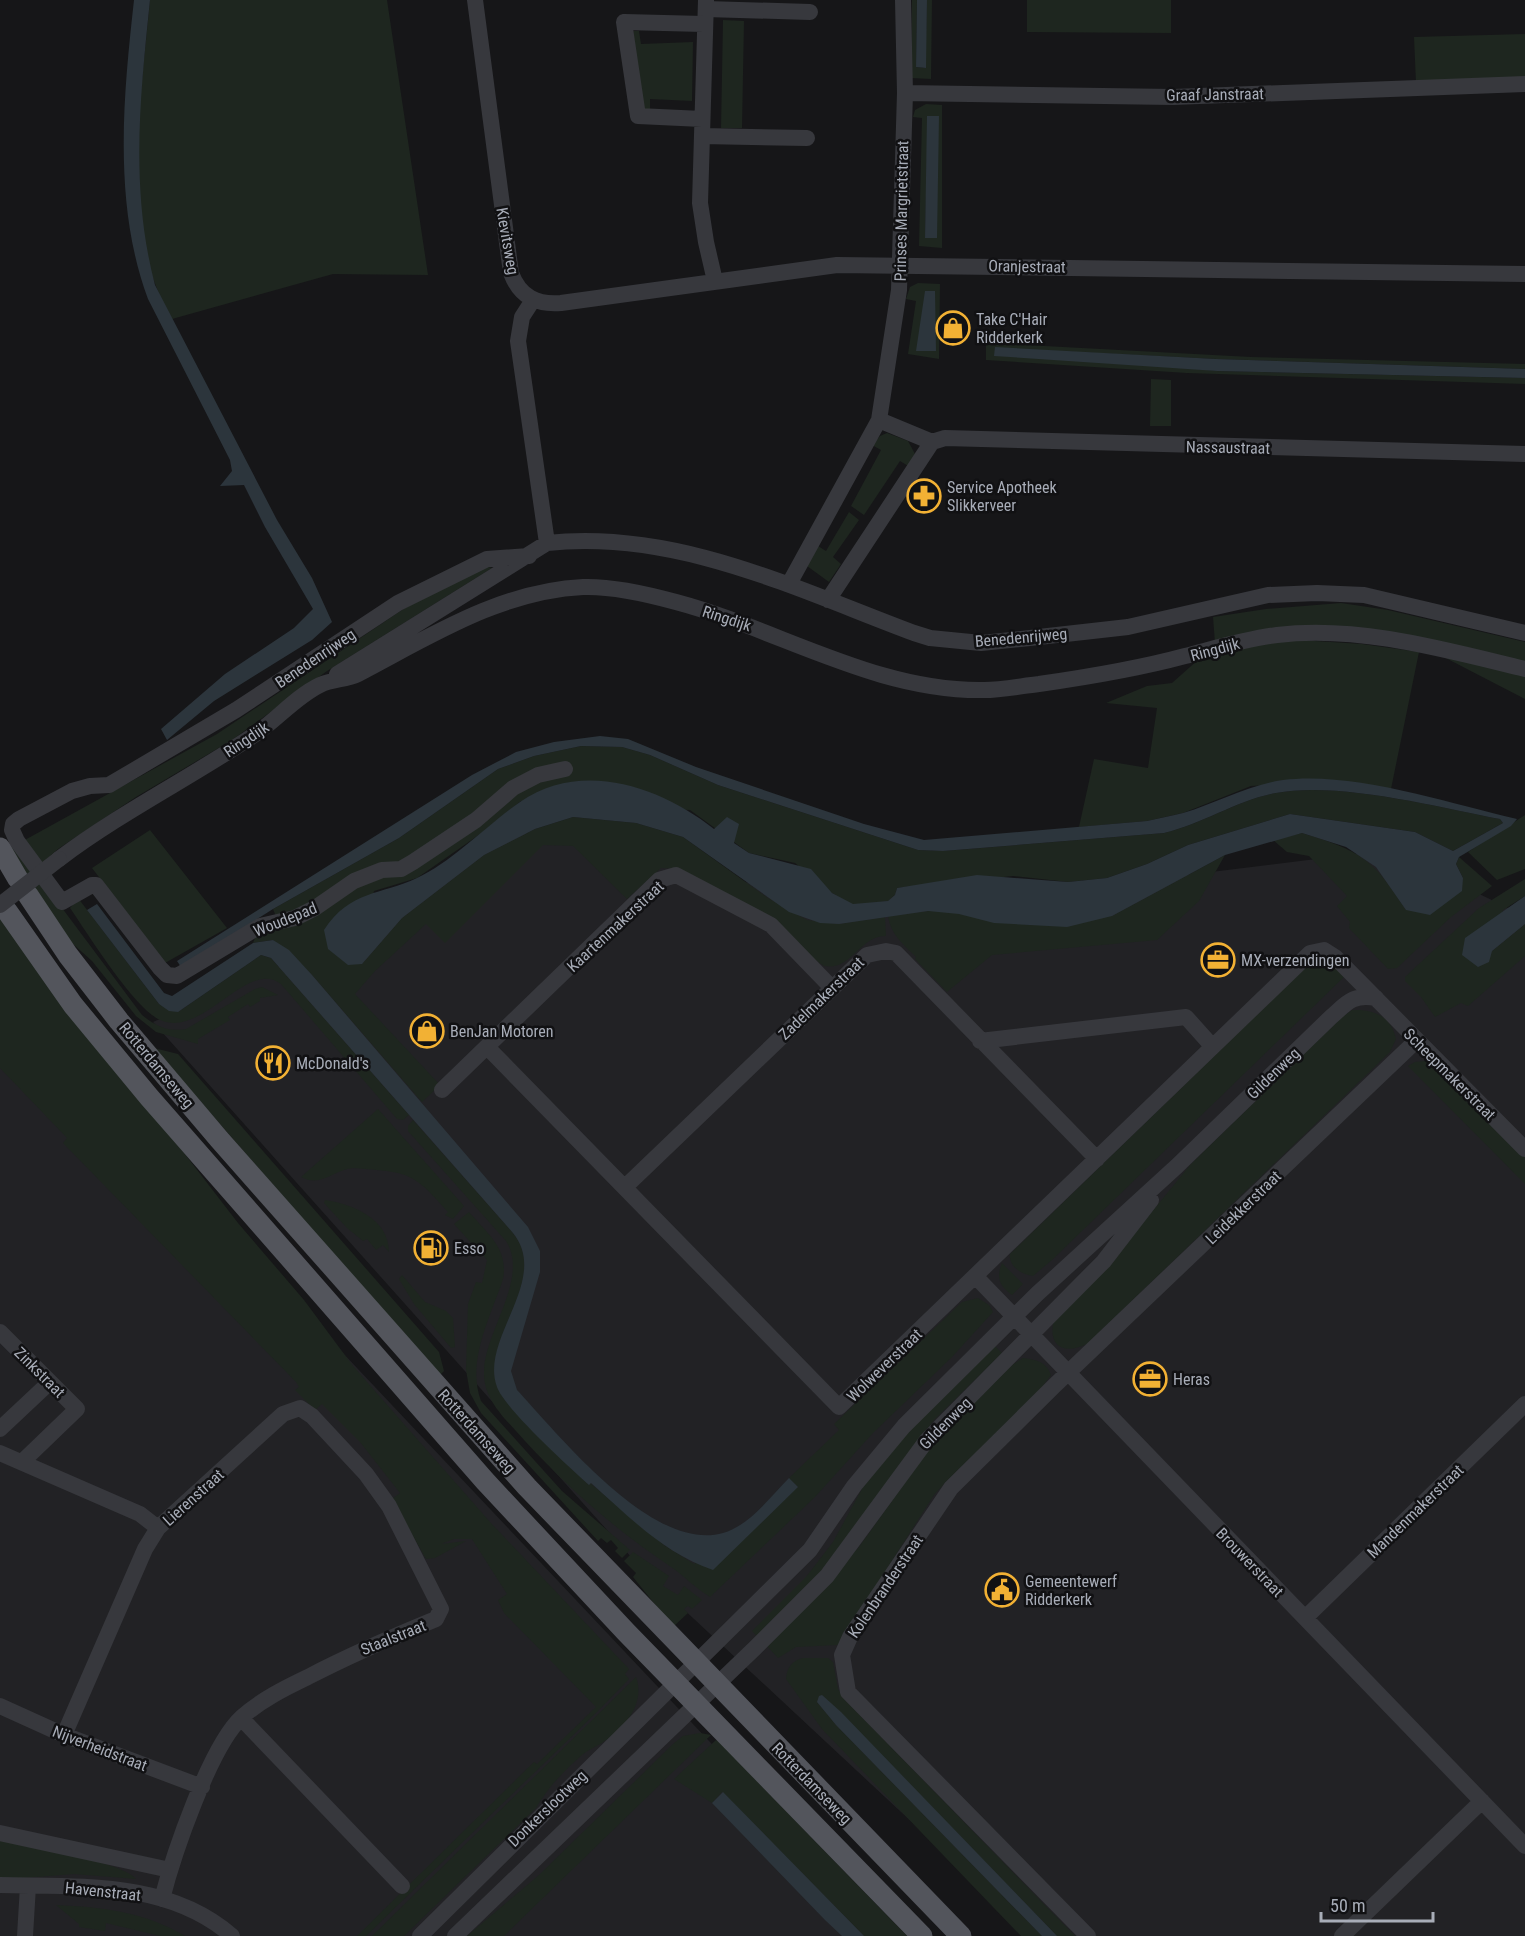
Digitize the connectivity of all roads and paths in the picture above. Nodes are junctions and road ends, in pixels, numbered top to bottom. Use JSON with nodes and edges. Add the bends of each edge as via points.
{"nodes":[{"id":1,"x":475,"y":0,"type":"edge"},
{"id":2,"x":903,"y":0,"type":"edge"},
{"id":3,"x":705,"y":11,"type":"edge"},
{"id":4,"x":810,"y":12,"type":"dead end"},
{"id":5,"x":1525,"y":84,"type":"edge"},
{"id":6,"x":905,"y":93,"type":"junction"},
{"id":7,"x":702,"y":128,"type":"junction"},
{"id":8,"x":807,"y":138,"type":"dead end"},
{"id":9,"x":900,"y":264,"type":"junction"},
{"id":10,"x":1525,"y":274,"type":"edge"},
{"id":11,"x":715,"y":281,"type":"junction"},
{"id":12,"x":533,"y":300,"type":"junction"},
{"id":13,"x":879,"y":420,"type":"junction"},
{"id":14,"x":932,"y":442,"type":"junction"},
{"id":15,"x":1525,"y":454,"type":"edge"},
{"id":16,"x":547,"y":543,"type":"junction"},
{"id":17,"x":529,"y":556,"type":"junction"},
{"id":18,"x":789,"y":584,"type":"junction"},
{"id":19,"x":828,"y":600,"type":"junction"},
{"id":20,"x":1525,"y":633,"type":"edge"},
{"id":21,"x":1525,"y":669,"type":"edge"},
{"id":22,"x":321,"y":684,"type":"junction"},
{"id":23,"x":565,"y":770,"type":"dead end"},
{"id":24,"x":0,"y":848,"type":"edge"},
{"id":25,"x":63,"y":902,"type":"joint"},
{"id":26,"x":4,"y":908,"type":"edge"},
{"id":27,"x":832,"y":988,"type":"junction"},
{"id":28,"x":1376,"y":998,"type":"junction"},
{"id":29,"x":1417,"y":1040,"type":"junction"},
{"id":30,"x":980,"y":1041,"type":"junction"},
{"id":31,"x":1212,"y":1046,"type":"junction"},
{"id":32,"x":487,"y":1047,"type":"junction"},
{"id":33,"x":442,"y":1090,"type":"dead end"},
{"id":34,"x":1525,"y":1149,"type":"edge"},
{"id":35,"x":1097,"y":1159,"type":"junction"},
{"id":36,"x":1177,"y":1166,"type":"junction"},
{"id":37,"x":625,"y":1187,"type":"junction"},
{"id":38,"x":976,"y":1277,"type":"junction"},
{"id":39,"x":1013,"y":1317,"type":"junction"},
{"id":40,"x":0,"y":1333,"type":"edge"},
{"id":41,"x":1030,"y":1335,"type":"junction"},
{"id":42,"x":1068,"y":1373,"type":"junction"},
{"id":43,"x":50,"y":1382,"type":"junction"},
{"id":44,"x":1525,"y":1404,"type":"edge"},
{"id":45,"x":0,"y":1430,"type":"edge"},
{"id":46,"x":0,"y":1453,"type":"edge"},
{"id":47,"x":22,"y":1462,"type":"junction"},
{"id":48,"x":389,"y":1506,"type":"joint"},
{"id":49,"x":158,"y":1528,"type":"junction"},
{"id":50,"x":1305,"y":1618,"type":"junction"},
{"id":51,"x":697,"y":1664,"type":"junction"},
{"id":52,"x":677,"y":1684,"type":"junction"},
{"id":53,"x":717,"y":1685,"type":"junction"},
{"id":54,"x":696,"y":1703,"type":"junction"},
{"id":55,"x":0,"y":1706,"type":"edge"},
{"id":56,"x":241,"y":1718,"type":"junction"},
{"id":57,"x":64,"y":1735,"type":"junction"},
{"id":58,"x":202,"y":1787,"type":"junction"},
{"id":59,"x":1482,"y":1801,"type":"junction"},
{"id":60,"x":0,"y":1833,"type":"edge"},
{"id":61,"x":1525,"y":1846,"type":"edge"},
{"id":62,"x":170,"y":1870,"type":"junction"},
{"id":63,"x":0,"y":1885,"type":"edge"},
{"id":64,"x":28,"y":1886,"type":"junction"},
{"id":65,"x":402,"y":1886,"type":"dead end"},
{"id":66,"x":162,"y":1899,"type":"junction"},
{"id":67,"x":25,"y":1936,"type":"edge"},
{"id":68,"x":232,"y":1936,"type":"edge"},
{"id":69,"x":420,"y":1936,"type":"edge"},
{"id":70,"x":455,"y":1936,"type":"edge"},
{"id":71,"x":922,"y":1936,"type":"edge"},
{"id":72,"x":961,"y":1936,"type":"edge"},
{"id":73,"x":1088,"y":1936,"type":"edge"},
{"id":74,"x":1342,"y":1936,"type":"edge"}],
"edges":[{"from":1,"to":12,"type":"street","name":"Kievitsweg","via":[[511,273],[520,289]]},
{"from":2,"to":6,"type":"street","name":"Prinses Margrietstraat"},
{"from":3,"to":4,"type":"street"},
{"from":3,"to":7,"type":"street"},
{"from":3,"to":7,"type":"street","via":[[624,22],[638,116]]},
{"from":5,"to":6,"type":"street","name":"Graaf Janstraat","via":[[1173,97]]},
{"from":6,"to":9,"type":"street","name":"Prinses Margrietstraat"},
{"from":7,"to":8,"type":"street"},
{"from":7,"to":11,"type":"street","via":[[700,203]]},
{"from":9,"to":10,"type":"street","name":"Oranjestraat"},
{"from":9,"to":11,"type":"street","name":"Oranjestraat","via":[[837,265]]},
{"from":9,"to":13,"type":"street","name":"Prinses Margrietstraat"},
{"from":11,"to":12,"type":"street","name":"Oranjestraat","via":[[561,303]]},
{"from":12,"to":16,"type":"street","via":[[522,317],[518,341]]},
{"from":13,"to":14,"type":"street"},
{"from":13,"to":18,"type":"street","name":"Prinses Margrietstraat"},
{"from":14,"to":15,"type":"street","name":"Nassaustraat","via":[[945,438]]},
{"from":14,"to":19,"type":"street"},
{"from":16,"to":17,"type":"street","name":"Benedenrijweg"},
{"from":16,"to":18,"type":"street","name":"Benedenrijweg","via":[[621,541],[694,555]]},
{"from":17,"to":22,"type":"street","name":"Benedenrijweg"},
{"from":17,"to":25,"type":"street","name":"Benedenrijweg","via":[[487,559],[398,603],[236,710],[109,785],[72,791],[19,819],[12,827],[17,841]]},
{"from":18,"to":19,"type":"street","name":"Benedenrijweg"},
{"from":19,"to":20,"type":"street","name":"Benedenrijweg","via":[[930,638],[981,643],[1128,627],[1268,595],[1317,593],[1364,595]]},
{"from":21,"to":22,"type":"street","name":"Ringdijk","via":[[1440,648],[1381,639],[1280,635],[1059,681],[986,690],[935,687],[866,670],[755,627],[674,602],[585,587],[541,593],[480,611],[352,677]]},
{"from":22,"to":26,"type":"street","name":"Ringdijk","bridge":true,"via":[[253,736],[91,836]]},
{"from":23,"to":25,"type":"street","name":"Woudepad","via":[[525,781],[476,820],[401,869],[382,870],[354,881],[315,908],[295,918],[260,926],[177,976],[167,975],[160,968],[96,885]]},
{"from":24,"to":51,"type":"main road","name":"Rotterdamseweg","via":[[68,955],[227,1148],[519,1478]]},
{"from":26,"to":52,"type":"main road","name":"Rotterdamseweg","via":[[73,1005],[149,1097],[485,1481]]},
{"from":27,"to":30,"type":"street","name":"Zadelmakerstraat","via":[[867,955],[896,953]]},
{"from":27,"to":32,"type":"street","name":"Kaartenmakerstraat","via":[[771,925],[676,875],[659,880]]},
{"from":27,"to":37,"type":"street","name":"Zadelmakerstraat"},
{"from":28,"to":29,"type":"street","name":"Scheepmakerstraat"},
{"from":28,"to":31,"type":"street","name":"Wolweverstraat","via":[[1335,957],[1324,950],[1310,953]]},
{"from":28,"to":36,"type":"street","name":"Gildenweg","via":[[1361,996],[1350,1000]]},
{"from":29,"to":34,"type":"street","name":"Scheepmakerstraat"},
{"from":29,"to":42,"type":"street","name":"Leidekkerstraat"},
{"from":30,"to":31,"type":"street","via":[[1186,1017]]},
{"from":30,"to":35,"type":"street","name":"Zadelmakerstraat"},
{"from":31,"to":35,"type":"street","name":"Wolweverstraat"},
{"from":32,"to":33,"type":"street","name":"Kaartenmakerstraat"},
{"from":32,"to":37,"type":"street","name":"Wolweverstraat"},
{"from":35,"to":38,"type":"street","name":"Wolweverstraat"},
{"from":36,"to":39,"type":"street","name":"Gildenweg"},
{"from":36,"to":41,"type":"street","name":"Gildenweg","via":[[1104,1261]]},
{"from":37,"to":38,"type":"street","name":"Wolweverstraat","via":[[839,1407]]},
{"from":38,"to":39,"type":"street","name":"Brouwerstraat"},
{"from":39,"to":41,"type":"street","name":"Brouwerstraat"},
{"from":39,"to":51,"type":"street","name":"Gildenweg","via":[[904,1426],[854,1486],[810,1550]]},
{"from":40,"to":43,"type":"street","name":"Zinkstraat"},
{"from":41,"to":42,"type":"street","name":"Brouwerstraat"},
{"from":41,"to":53,"type":"street","name":"Gildenweg","via":[[910,1459],[827,1576]]},
{"from":42,"to":50,"type":"street","name":"Brouwerstraat"},
{"from":42,"to":73,"type":"street","name":"Kolenbranderstraat","via":[[951,1488],[850,1637],[842,1655],[848,1692]]},
{"from":43,"to":45,"type":"street"},
{"from":43,"to":47,"type":"street","name":"Zinkstraat","via":[[77,1409]]},
{"from":44,"to":50,"type":"street","name":"Mandenmakerstraat"},
{"from":46,"to":47,"type":"street"},
{"from":47,"to":49,"type":"street","via":[[140,1514]]},
{"from":48,"to":49,"type":"street","name":"Lierenstraat","via":[[366,1474],[300,1408],[283,1414]]},
{"from":48,"to":56,"type":"street","name":"Staalstraat","via":[[441,1610],[436,1619],[366,1646],[269,1696]]},
{"from":49,"to":57,"type":"street","name":"Lierenstraat","via":[[145,1549]]},
{"from":50,"to":59,"type":"street","name":"Brouwerstraat"},
{"from":51,"to":52,"type":"street","name":"Gildenweg"},
{"from":51,"to":53,"type":"main road","name":"Rotterdamseweg"},
{"from":52,"to":54,"type":"main road","name":"Rotterdamseweg"},
{"from":52,"to":69,"type":"street","name":"Donkerslootweg"},
{"from":53,"to":54,"type":"street","name":"Gildenweg"},
{"from":53,"to":72,"type":"main road","name":"Rotterdamseweg"},
{"from":54,"to":70,"type":"street","name":"Donkerslootweg"},
{"from":54,"to":71,"type":"main road","name":"Rotterdamseweg"},
{"from":55,"to":57,"type":"street","name":"Nijverheidstraat"},
{"from":56,"to":58,"type":"street","name":"Staalstraat","via":[[220,1746]]},
{"from":56,"to":65,"type":"street"},
{"from":57,"to":58,"type":"street","name":"Nijverheidstraat"},
{"from":58,"to":62,"type":"street","name":"Staalstraat"},
{"from":59,"to":61,"type":"street","name":"Brouwerstraat"},
{"from":59,"to":74,"type":"street"},
{"from":60,"to":62,"type":"street","name":"Havenstraat"},
{"from":62,"to":66,"type":"street","name":"Staalstraat"},
{"from":63,"to":64,"type":"street","name":"Havenstraat"},
{"from":64,"to":66,"type":"street","name":"Havenstraat","via":[[107,1888]]},
{"from":64,"to":67,"type":"street"},
{"from":66,"to":68,"type":"street","name":"Havenstraat","via":[[207,1919]]}]}
